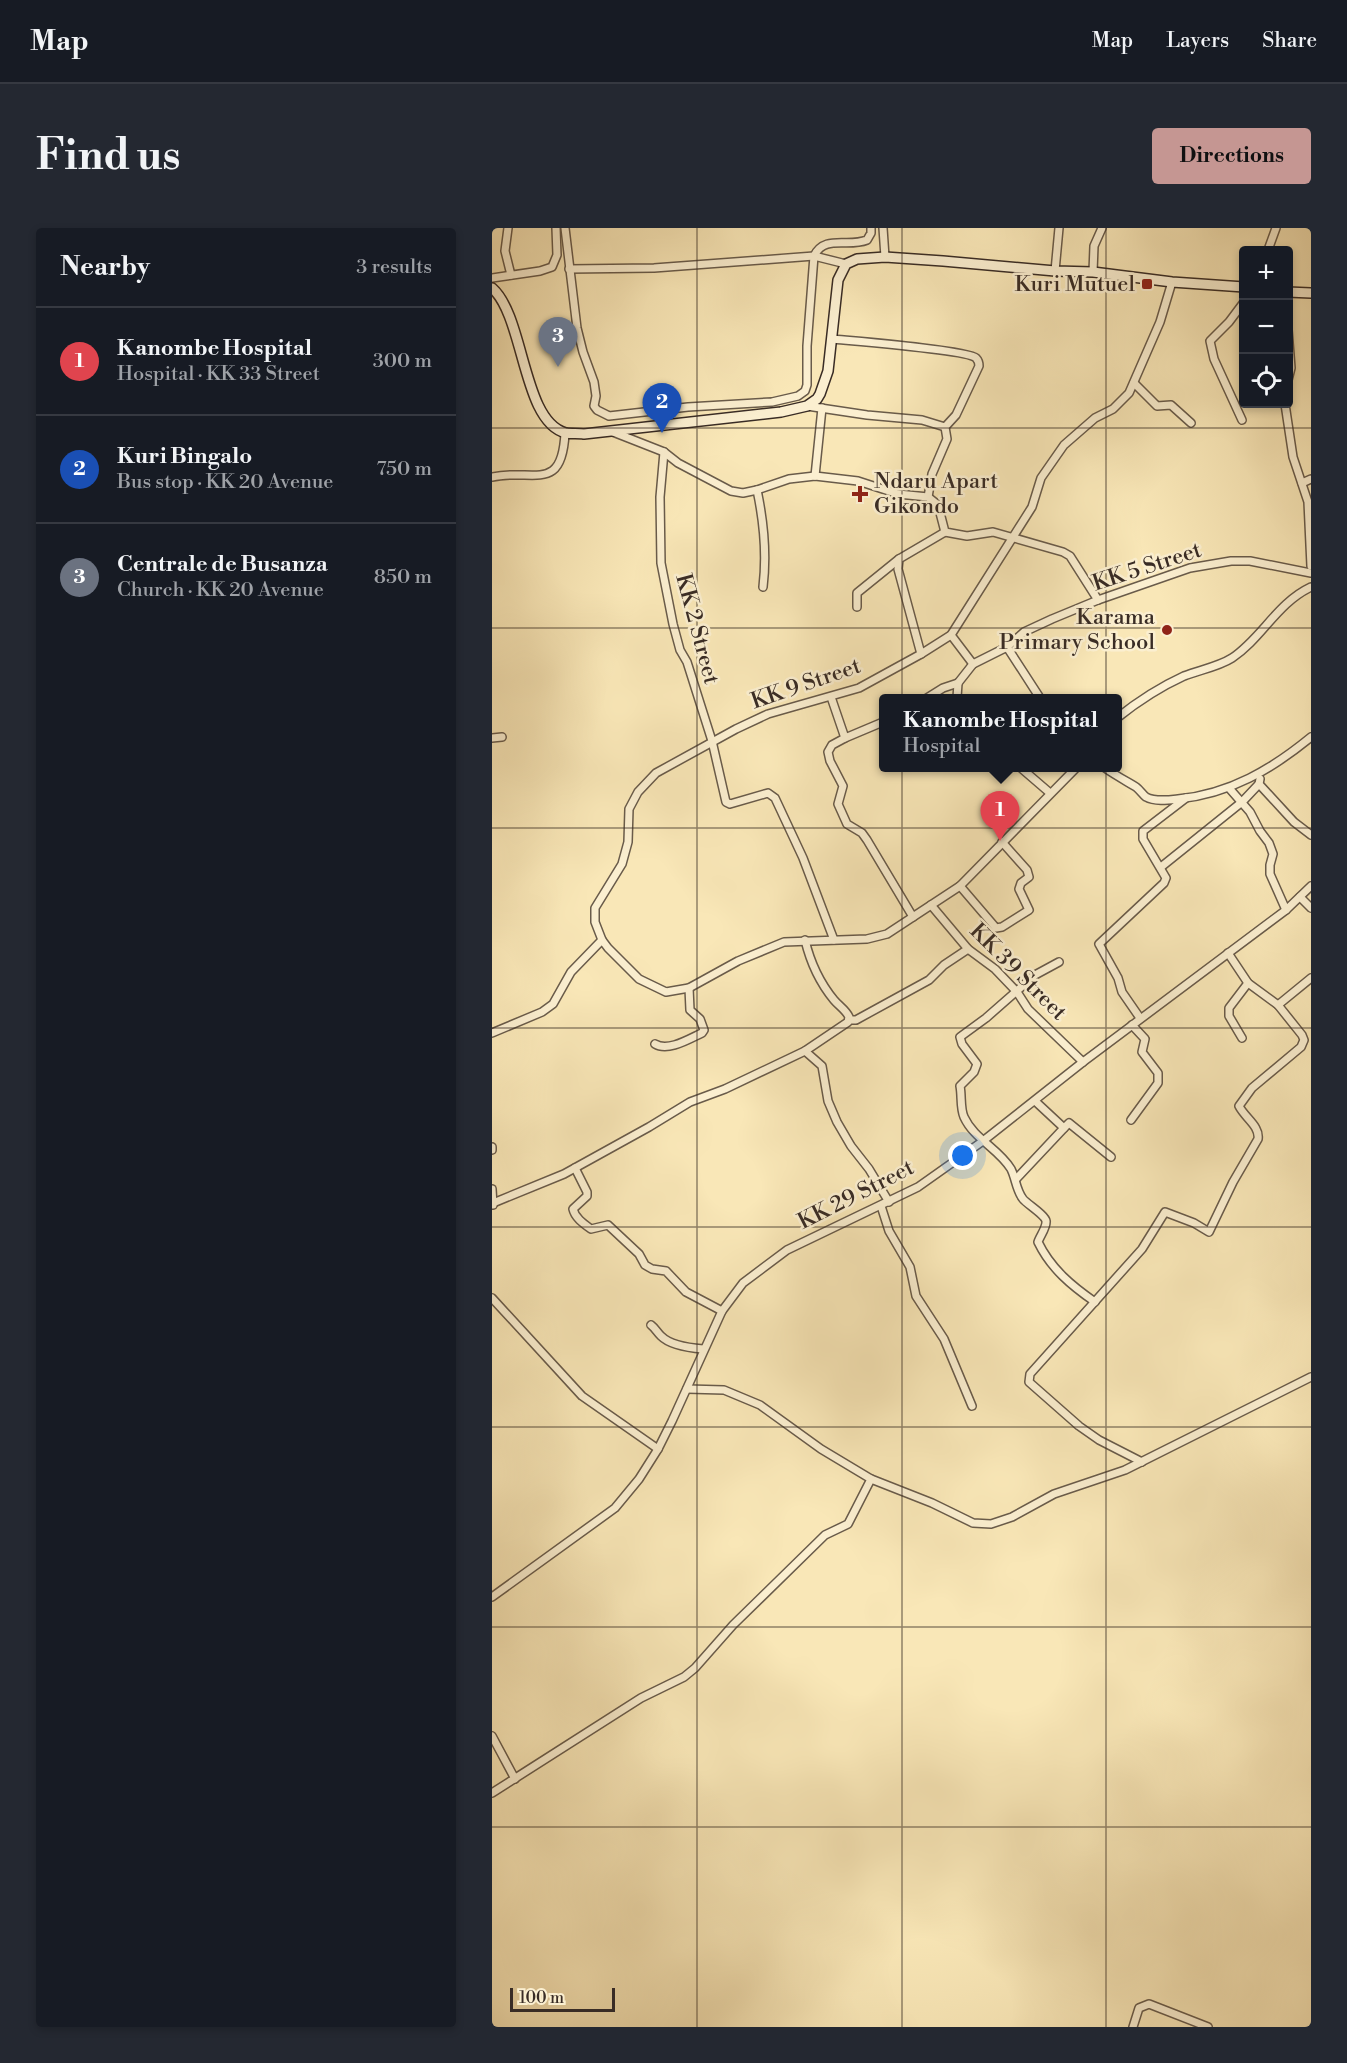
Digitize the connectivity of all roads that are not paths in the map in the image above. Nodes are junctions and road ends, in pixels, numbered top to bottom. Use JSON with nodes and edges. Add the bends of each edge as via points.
{"nodes":[{"id":1,"x":508,"y":228,"type":"edge"},
{"id":2,"x":556,"y":228,"type":"edge"},
{"id":3,"x":565,"y":228,"type":"edge"},
{"id":4,"x":871,"y":228,"type":"edge"},
{"id":5,"x":883,"y":228,"type":"edge"},
{"id":6,"x":1059,"y":228,"type":"edge"},
{"id":7,"x":1102,"y":228,"type":"edge"},
{"id":8,"x":1276,"y":228,"type":"edge"},
{"id":9,"x":1269,"y":246,"type":"edge"},
{"id":10,"x":814,"y":256,"type":"junction"},
{"id":11,"x":885,"y":257,"type":"junction"},
{"id":12,"x":846,"y":264,"type":"junction"},
{"id":13,"x":569,"y":269,"type":"junction"},
{"id":14,"x":1055,"y":271,"type":"junction"},
{"id":15,"x":1093,"y":272,"type":"junction"},
{"id":16,"x":511,"y":275,"type":"junction"},
{"id":17,"x":492,"y":278,"type":"edge"},
{"id":18,"x":1172,"y":282,"type":"junction"},
{"id":19,"x":1239,"y":287,"type":"edge"},
{"id":20,"x":492,"y":288,"type":"edge"},
{"id":21,"x":1293,"y":292,"type":"edge"},
{"id":22,"x":1311,"y":293,"type":"edge"},
{"id":23,"x":1239,"y":309,"type":"edge"},
{"id":24,"x":832,"y":339,"type":"junction"},
{"id":25,"x":1134,"y":383,"type":"junction"},
{"id":26,"x":807,"y":406,"type":"junction"},
{"id":27,"x":822,"y":408,"type":"junction"},
{"id":28,"x":1286,"y":408,"type":"edge"},
{"id":29,"x":1242,"y":420,"type":"dead end"},
{"id":30,"x":1191,"y":423,"type":"dead end"},
{"id":31,"x":945,"y":427,"type":"junction"},
{"id":32,"x":611,"y":431,"type":"junction"},
{"id":33,"x":565,"y":433,"type":"junction"},
{"id":34,"x":664,"y":452,"type":"junction"},
{"id":35,"x":815,"y":476,"type":"junction"},
{"id":36,"x":492,"y":477,"type":"edge"},
{"id":37,"x":1311,"y":479,"type":"edge"},
{"id":38,"x":1302,"y":483,"type":"junction"},
{"id":39,"x":757,"y":490,"type":"junction"},
{"id":40,"x":928,"y":497,"type":"junction"},
{"id":41,"x":945,"y":532,"type":"junction"},
{"id":42,"x":1011,"y":538,"type":"junction"},
{"id":43,"x":899,"y":559,"type":"junction"},
{"id":44,"x":1311,"y":566,"type":"edge"},
{"id":45,"x":1311,"y":573,"type":"edge"},
{"id":46,"x":763,"y":587,"type":"dead end"},
{"id":47,"x":1311,"y":587,"type":"edge"},
{"id":48,"x":1098,"y":600,"type":"junction"},
{"id":49,"x":857,"y":607,"type":"dead end"},
{"id":50,"x":951,"y":634,"type":"junction"},
{"id":51,"x":1007,"y":647,"type":"junction"},
{"id":52,"x":921,"y":654,"type":"junction"},
{"id":53,"x":973,"y":664,"type":"junction"},
{"id":54,"x":958,"y":683,"type":"junction"},
{"id":55,"x":934,"y":694,"type":"edge"},
{"id":56,"x":957,"y":694,"type":"edge"},
{"id":57,"x":1037,"y":694,"type":"edge"},
{"id":58,"x":831,"y":696,"type":"junction"},
{"id":59,"x":1122,"y":715,"type":"edge"},
{"id":60,"x":879,"y":724,"type":"edge"},
{"id":61,"x":502,"y":737,"type":"dead end"},
{"id":62,"x":1311,"y":737,"type":"edge"},
{"id":63,"x":492,"y":738,"type":"edge"},
{"id":64,"x":845,"y":738,"type":"junction"},
{"id":65,"x":712,"y":741,"type":"junction"},
{"id":66,"x":1026,"y":772,"type":"edge"},
{"id":67,"x":1072,"y":772,"type":"edge"},
{"id":68,"x":1111,"y":772,"type":"edge"},
{"id":69,"x":1260,"y":774,"type":"junction"},
{"id":70,"x":1259,"y":784,"type":"junction"},
{"id":71,"x":1229,"y":788,"type":"junction"},
{"id":72,"x":1050,"y":793,"type":"junction"},
{"id":73,"x":1186,"y":798,"type":"junction"},
{"id":74,"x":1242,"y":802,"type":"junction"},
{"id":75,"x":1311,"y":835,"type":"edge"},
{"id":76,"x":1002,"y":842,"type":"junction"},
{"id":77,"x":1161,"y":867,"type":"junction"},
{"id":78,"x":960,"y":886,"type":"junction"},
{"id":79,"x":1311,"y":886,"type":"edge"},
{"id":80,"x":1300,"y":897,"type":"junction"},
{"id":81,"x":931,"y":905,"type":"junction"},
{"id":82,"x":1311,"y":908,"type":"edge"},
{"id":83,"x":1286,"y":910,"type":"junction"},
{"id":84,"x":913,"y":917,"type":"junction"},
{"id":85,"x":602,"y":940,"type":"junction"},
{"id":86,"x":805,"y":940,"type":"junction"},
{"id":87,"x":834,"y":940,"type":"junction"},
{"id":88,"x":968,"y":949,"type":"junction"},
{"id":89,"x":1228,"y":953,"type":"junction"},
{"id":90,"x":1059,"y":962,"type":"dead end"},
{"id":91,"x":1311,"y":978,"type":"edge"},
{"id":92,"x":1248,"y":983,"type":"junction"},
{"id":93,"x":689,"y":988,"type":"junction"},
{"id":94,"x":1017,"y":992,"type":"junction"},
{"id":95,"x":1278,"y":1005,"type":"junction"},
{"id":96,"x":1140,"y":1018,"type":"junction"},
{"id":97,"x":849,"y":1020,"type":"junction"},
{"id":98,"x":1132,"y":1025,"type":"junction"},
{"id":99,"x":492,"y":1033,"type":"edge"},
{"id":100,"x":1242,"y":1038,"type":"dead end"},
{"id":101,"x":1307,"y":1041,"type":"edge"},
{"id":102,"x":655,"y":1044,"type":"dead end"},
{"id":103,"x":805,"y":1051,"type":"junction"},
{"id":104,"x":1083,"y":1062,"type":"junction"},
{"id":105,"x":1035,"y":1101,"type":"junction"},
{"id":106,"x":1131,"y":1120,"type":"dead end"},
{"id":107,"x":1064,"y":1128,"type":"junction"},
{"id":108,"x":983,"y":1141,"type":"junction"},
{"id":109,"x":1110,"y":1157,"type":"dead end"},
{"id":110,"x":575,"y":1168,"type":"junction"},
{"id":111,"x":1016,"y":1179,"type":"junction"},
{"id":112,"x":492,"y":1188,"type":"edge"},
{"id":113,"x":889,"y":1202,"type":"junction"},
{"id":114,"x":493,"y":1205,"type":"edge"},
{"id":115,"x":880,"y":1206,"type":"junction"},
{"id":116,"x":492,"y":1299,"type":"edge"},
{"id":117,"x":1095,"y":1302,"type":"junction"},
{"id":118,"x":722,"y":1311,"type":"junction"},
{"id":119,"x":651,"y":1325,"type":"dead end"},
{"id":120,"x":703,"y":1349,"type":"junction"},
{"id":121,"x":1311,"y":1377,"type":"edge"},
{"id":122,"x":687,"y":1389,"type":"junction"},
{"id":123,"x":972,"y":1406,"type":"dead end"},
{"id":124,"x":658,"y":1449,"type":"junction"},
{"id":125,"x":1142,"y":1462,"type":"junction"},
{"id":126,"x":871,"y":1479,"type":"junction"},
{"id":127,"x":492,"y":1597,"type":"edge"},
{"id":128,"x":492,"y":1736,"type":"edge"},
{"id":129,"x":515,"y":1779,"type":"junction"},
{"id":130,"x":492,"y":1793,"type":"edge"},
{"id":131,"x":1133,"y":2027,"type":"edge"},
{"id":132,"x":1208,"y":2027,"type":"edge"}],
"edges":[{"from":1,"to":16,"type":"street","via":[[505,251]]},
{"from":2,"to":16,"type":"street","via":[[557,255],[552,267]]},
{"from":3,"to":13,"type":"street"},
{"from":4,"to":10,"type":"street","via":[[867,240],[824,243]]},
{"from":5,"to":11,"type":"street"},
{"from":6,"to":14,"type":"street"},
{"from":7,"to":15,"type":"street","via":[[1094,246]]},
{"from":8,"to":9,"type":"street"},
{"from":10,"to":12,"type":"street"},
{"from":10,"to":13,"type":"street","via":[[654,268]]},
{"from":10,"to":13,"type":"street","via":[[805,392],[772,402],[609,416],[594,406],[594,382],[577,328]]},
{"from":11,"to":12,"type":"main road","via":[[856,259]]},
{"from":11,"to":14,"type":"main road"},
{"from":12,"to":24,"type":"main road","via":[[838,280]]},
{"from":14,"to":15,"type":"main road"},
{"from":15,"to":18,"type":"main road"},
{"from":16,"to":17,"type":"street"},
{"from":18,"to":19,"type":"main road"},
{"from":18,"to":25,"type":"street","name":"KK 9 Street"},
{"from":20,"to":33,"type":"main road","via":[[507,309],[543,414]]},
{"from":21,"to":22,"type":"main road"},
{"from":23,"to":29,"type":"street","via":[[1210,341],[1214,359]]},
{"from":24,"to":26,"type":"main road","via":[[823,388]]},
{"from":24,"to":31,"type":"street","via":[[977,358],[979,366],[956,415]]},
{"from":25,"to":30,"type":"street","via":[[1157,406],[1171,405]]},
{"from":25,"to":42,"type":"street","name":"KK 9 Street","via":[[1113,409],[1095,418],[1064,445],[1041,478],[1032,507]]},
{"from":26,"to":27,"type":"street"},
{"from":26,"to":32,"type":"main road"},
{"from":27,"to":31,"type":"street","via":[[922,420]]},
{"from":27,"to":35,"type":"street"},
{"from":28,"to":38,"type":"street","via":[[1289,439]]},
{"from":31,"to":40,"type":"street","via":[[947,439],[932,474]]},
{"from":32,"to":33,"type":"main road"},
{"from":32,"to":34,"type":"street"},
{"from":33,"to":36,"type":"street","via":[[562,459],[550,472]]},
{"from":34,"to":39,"type":"street","via":[[731,491]]},
{"from":34,"to":65,"type":"street","name":"KK 2 Street","via":[[661,563],[680,650]]},
{"from":35,"to":39,"type":"street","via":[[789,479]]},
{"from":35,"to":40,"type":"street"},
{"from":37,"to":38,"type":"street"},
{"from":38,"to":44,"type":"street","via":[[1308,502]]},
{"from":39,"to":46,"type":"street","via":[[765,527]]},
{"from":40,"to":41,"type":"street","via":[[938,505]]},
{"from":41,"to":42,"type":"street","via":[[967,536],[993,532]]},
{"from":41,"to":43,"type":"street"},
{"from":42,"to":48,"type":"street","via":[[1070,556]]},
{"from":42,"to":50,"type":"street","name":"KK 9 Street"},
{"from":43,"to":49,"type":"street","via":[[857,593]]},
{"from":43,"to":52,"type":"street","via":[[898,569]]},
{"from":45,"to":48,"type":"street","name":"KK 5 Street","via":[[1231,561],[1190,568]]},
{"from":47,"to":59,"type":"street","via":[[1279,610],[1258,637],[1229,660],[1160,688]]},
{"from":48,"to":51,"type":"street","name":"KK 5 Street","via":[[1024,632]]},
{"from":50,"to":52,"type":"street","name":"KK 9 Street"},
{"from":50,"to":53,"type":"street"},
{"from":51,"to":53,"type":"street","name":"KK 5 Street"},
{"from":51,"to":57,"type":"street"},
{"from":52,"to":58,"type":"street","name":"KK 9 Street","via":[[859,688]]},
{"from":53,"to":54,"type":"street"},
{"from":54,"to":55,"type":"street"},
{"from":54,"to":56,"type":"street"},
{"from":58,"to":64,"type":"street"},
{"from":58,"to":65,"type":"street","name":"KK 9 Street","via":[[768,714]]},
{"from":60,"to":64,"type":"street"},
{"from":61,"to":63,"type":"street"},
{"from":62,"to":69,"type":"street"},
{"from":64,"to":84,"type":"street","via":[[828,752],[843,786],[838,804],[847,824],[867,840]]},
{"from":65,"to":85,"type":"street","name":"KK 9 Street","via":[[656,773],[638,792],[629,809],[628,842],[622,864],[595,908]]},
{"from":65,"to":87,"type":"street","name":"KK 2 Street","via":[[728,804],[768,793],[775,798]]},
{"from":66,"to":72,"type":"street"},
{"from":67,"to":72,"type":"street"},
{"from":68,"to":73,"type":"street","via":[[1147,797]]},
{"from":69,"to":70,"type":"street"},
{"from":69,"to":71,"type":"street"},
{"from":70,"to":74,"type":"street"},
{"from":70,"to":75,"type":"street"},
{"from":71,"to":73,"type":"street"},
{"from":71,"to":74,"type":"street"},
{"from":72,"to":76,"type":"street"},
{"from":73,"to":77,"type":"street","via":[[1143,831],[1143,839]]},
{"from":74,"to":77,"type":"street"},
{"from":74,"to":83,"type":"street","via":[[1269,843],[1273,854],[1270,874]]},
{"from":76,"to":78,"type":"street"},
{"from":76,"to":78,"type":"street","via":[[1027,870],[1029,877],[1019,889],[1029,910],[996,928]]},
{"from":77,"to":96,"type":"street","via":[[1164,883],[1099,945]]},
{"from":78,"to":81,"type":"street"},
{"from":79,"to":80,"type":"street","name":"KK 29 Street"},
{"from":80,"to":82,"type":"street"},
{"from":80,"to":83,"type":"street","name":"KK 29 Street"},
{"from":81,"to":84,"type":"street"},
{"from":81,"to":88,"type":"street","name":"KK 39 Street"},
{"from":83,"to":89,"type":"street","name":"KK 29 Street"},
{"from":84,"to":87,"type":"street","via":[[888,934]]},
{"from":85,"to":93,"type":"street","via":[[639,980],[666,992]]},
{"from":85,"to":99,"type":"street","via":[[571,972],[553,1005]]},
{"from":86,"to":87,"type":"street"},
{"from":86,"to":93,"type":"street","via":[[784,942],[738,961]]},
{"from":86,"to":97,"type":"street","via":[[815,969]]},
{"from":88,"to":94,"type":"street","name":"KK 39 Street"},
{"from":88,"to":97,"type":"street","via":[[929,980],[856,1020]]},
{"from":89,"to":92,"type":"street"},
{"from":89,"to":96,"type":"street","name":"KK 29 Street"},
{"from":90,"to":94,"type":"street","via":[[1035,975]]},
{"from":91,"to":95,"type":"street"},
{"from":92,"to":95,"type":"street"},
{"from":92,"to":100,"type":"street","via":[[1228,1012]]},
{"from":93,"to":102,"type":"street","via":[[690,1010],[700,1019],[704,1030],[671,1045]]},
{"from":94,"to":104,"type":"street","name":"KK 39 Street","via":[[1028,1009]]},
{"from":94,"to":108,"type":"street","via":[[960,1037],[976,1064],[974,1072],[960,1086],[964,1118]]},
{"from":95,"to":101,"type":"street"},
{"from":96,"to":98,"type":"street","name":"KK 29 Street"},
{"from":97,"to":103,"type":"street"},
{"from":98,"to":104,"type":"street","name":"KK 29 Street"},
{"from":98,"to":106,"type":"street","via":[[1145,1039],[1142,1052],[1158,1074],[1158,1083]]},
{"from":101,"to":117,"type":"street","via":[[1252,1088],[1239,1106],[1259,1135],[1209,1232],[1165,1212],[1142,1249]]},
{"from":103,"to":110,"type":"street","via":[[690,1102]]},
{"from":103,"to":113,"type":"street","via":[[822,1066],[828,1101],[837,1122]]},
{"from":104,"to":105,"type":"street","name":"KK 29 Street"},
{"from":105,"to":107,"type":"street"},
{"from":105,"to":108,"type":"street","name":"KK 29 Street"},
{"from":107,"to":109,"type":"street","via":[[1069,1123]]},
{"from":107,"to":111,"type":"street"},
{"from":108,"to":111,"type":"street","via":[[1001,1157]]},
{"from":108,"to":113,"type":"street","name":"KK 29 Street","via":[[918,1187]]},
{"from":110,"to":114,"type":"street"},
{"from":110,"to":118,"type":"street","via":[[587,1192],[573,1209],[582,1222],[591,1229],[608,1225],[639,1254],[645,1265],[666,1271],[686,1292]]},
{"from":111,"to":117,"type":"street","via":[[1023,1198],[1046,1221],[1038,1242],[1041,1248],[1062,1277]]},
{"from":112,"to":114,"type":"street"},
{"from":113,"to":115,"type":"street","name":"KK 29 Street"},
{"from":115,"to":118,"type":"street","name":"KK 29 Street","via":[[787,1250],[743,1283]]},
{"from":115,"to":123,"type":"street","via":[[910,1267],[916,1296],[944,1339]]},
{"from":116,"to":124,"type":"street","via":[[582,1396]]},
{"from":117,"to":125,"type":"street","via":[[1030,1374],[1029,1382],[1079,1426]]},
{"from":118,"to":120,"type":"street","name":"KK 29 Street"},
{"from":119,"to":120,"type":"street","via":[[666,1340]]},
{"from":120,"to":122,"type":"street","name":"KK 29 Street"},
{"from":121,"to":125,"type":"street"},
{"from":122,"to":124,"type":"street","name":"KK 29 Street"},
{"from":122,"to":126,"type":"street","via":[[724,1390],[760,1405]]},
{"from":124,"to":127,"type":"street","name":"KK 29 Street","via":[[615,1508]]},
{"from":125,"to":126,"type":"street","via":[[1054,1494],[991,1524],[973,1523]]},
{"from":126,"to":129,"type":"street","via":[[848,1524],[825,1535],[695,1668]]},
{"from":128,"to":129,"type":"street"},
{"from":129,"to":130,"type":"street"},
{"from":131,"to":132,"type":"street","via":[[1139,2008],[1149,2004]]}]}
